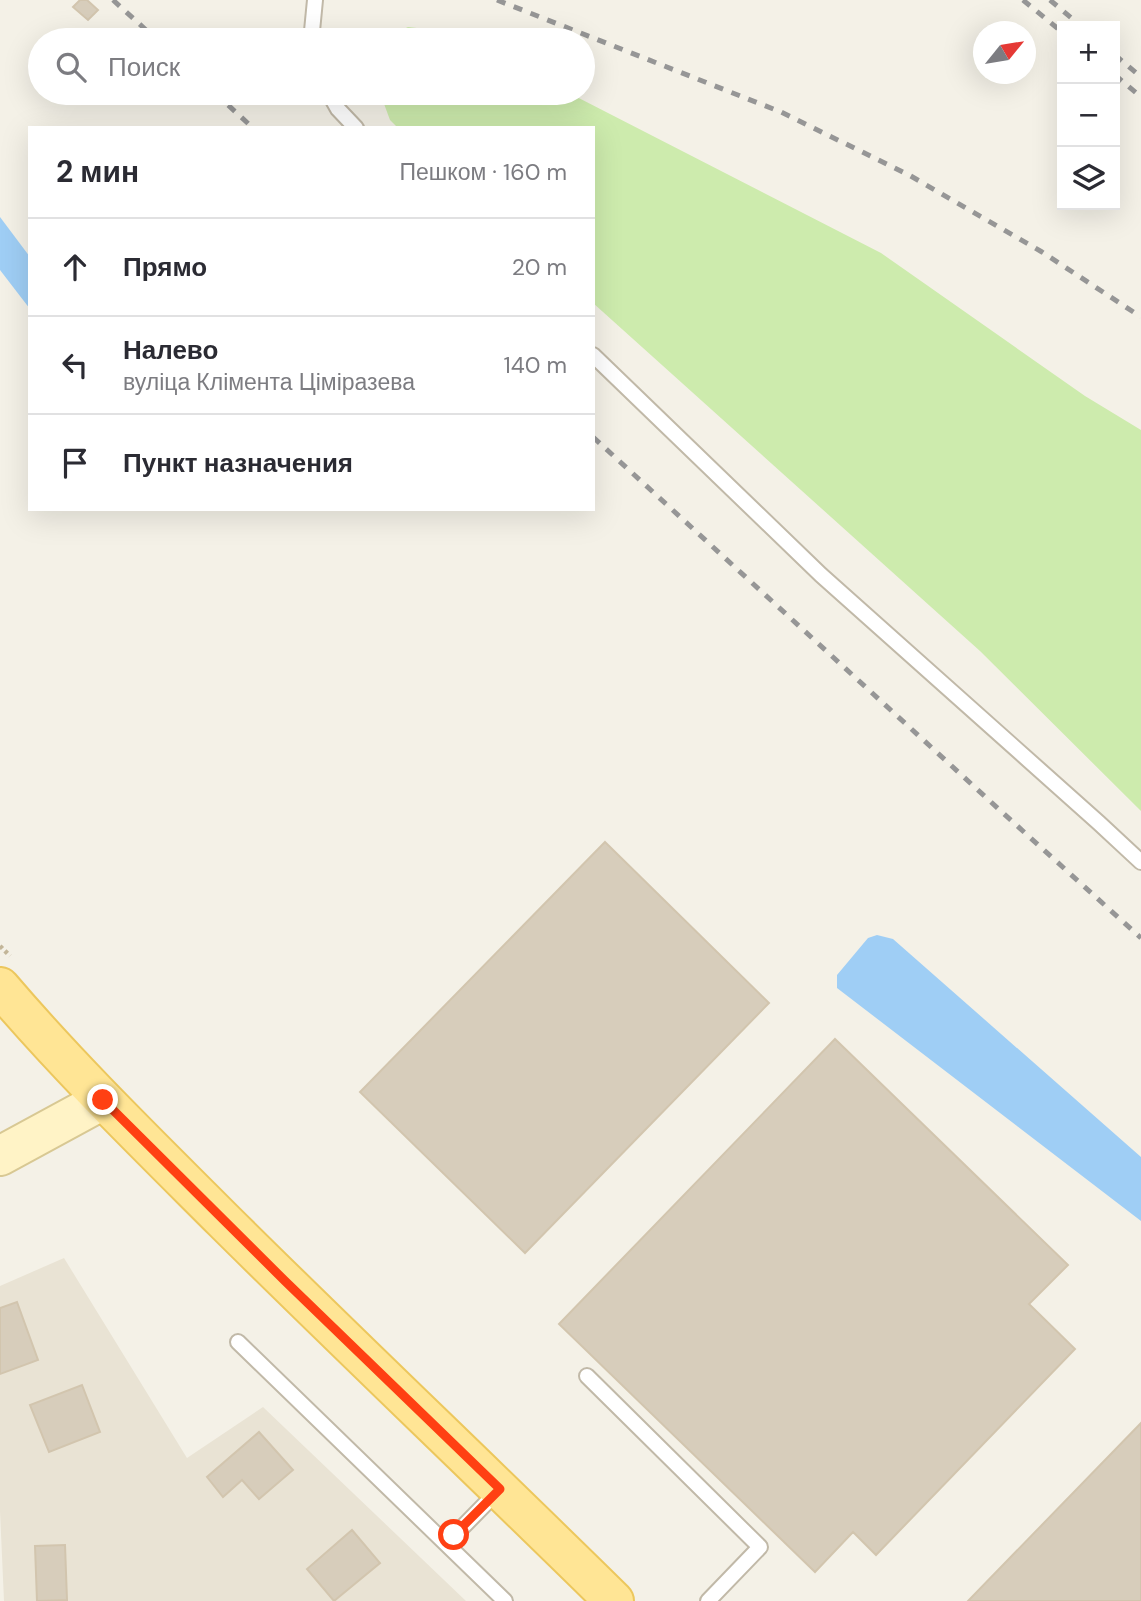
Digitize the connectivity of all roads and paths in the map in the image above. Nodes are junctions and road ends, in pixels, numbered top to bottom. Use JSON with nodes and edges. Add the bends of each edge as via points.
{"nodes":[{"id":1,"x":316,"y":0,"type":"edge"},
{"id":2,"x":312,"y":28,"type":"edge"},
{"id":3,"x":336,"y":105,"type":"edge"},
{"id":4,"x":354,"y":126,"type":"edge"},
{"id":5,"x":595,"y":357,"type":"edge"},
{"id":6,"x":1141,"y":862,"type":"edge"},
{"id":7,"x":0,"y":987,"type":"edge"},
{"id":8,"x":103,"y":1100,"type":"junction"},
{"id":9,"x":0,"y":1156,"type":"edge"},
{"id":10,"x":238,"y":1342,"type":"dead end"},
{"id":11,"x":587,"y":1376,"type":"dead end"},
{"id":12,"x":500,"y":1489,"type":"junction"},
{"id":13,"x":447,"y":1543,"type":"junction"},
{"id":14,"x":505,"y":1601,"type":"edge"},
{"id":15,"x":614,"y":1601,"type":"edge"},
{"id":16,"x":708,"y":1601,"type":"edge"}],
"edges":[{"from":1,"to":2,"type":"lane"},
{"from":3,"to":4,"type":"lane"},
{"from":5,"to":6,"type":"lane","via":[[821,575]]},
{"from":7,"to":8,"type":"main road"},
{"from":8,"to":9,"type":"street"},
{"from":8,"to":12,"type":"main road"},
{"from":10,"to":13,"type":"lane"},
{"from":11,"to":16,"type":"lane","via":[[760,1547]]},
{"from":12,"to":13,"type":"lane"},
{"from":12,"to":15,"type":"main road"},
{"from":13,"to":14,"type":"lane"}]}
